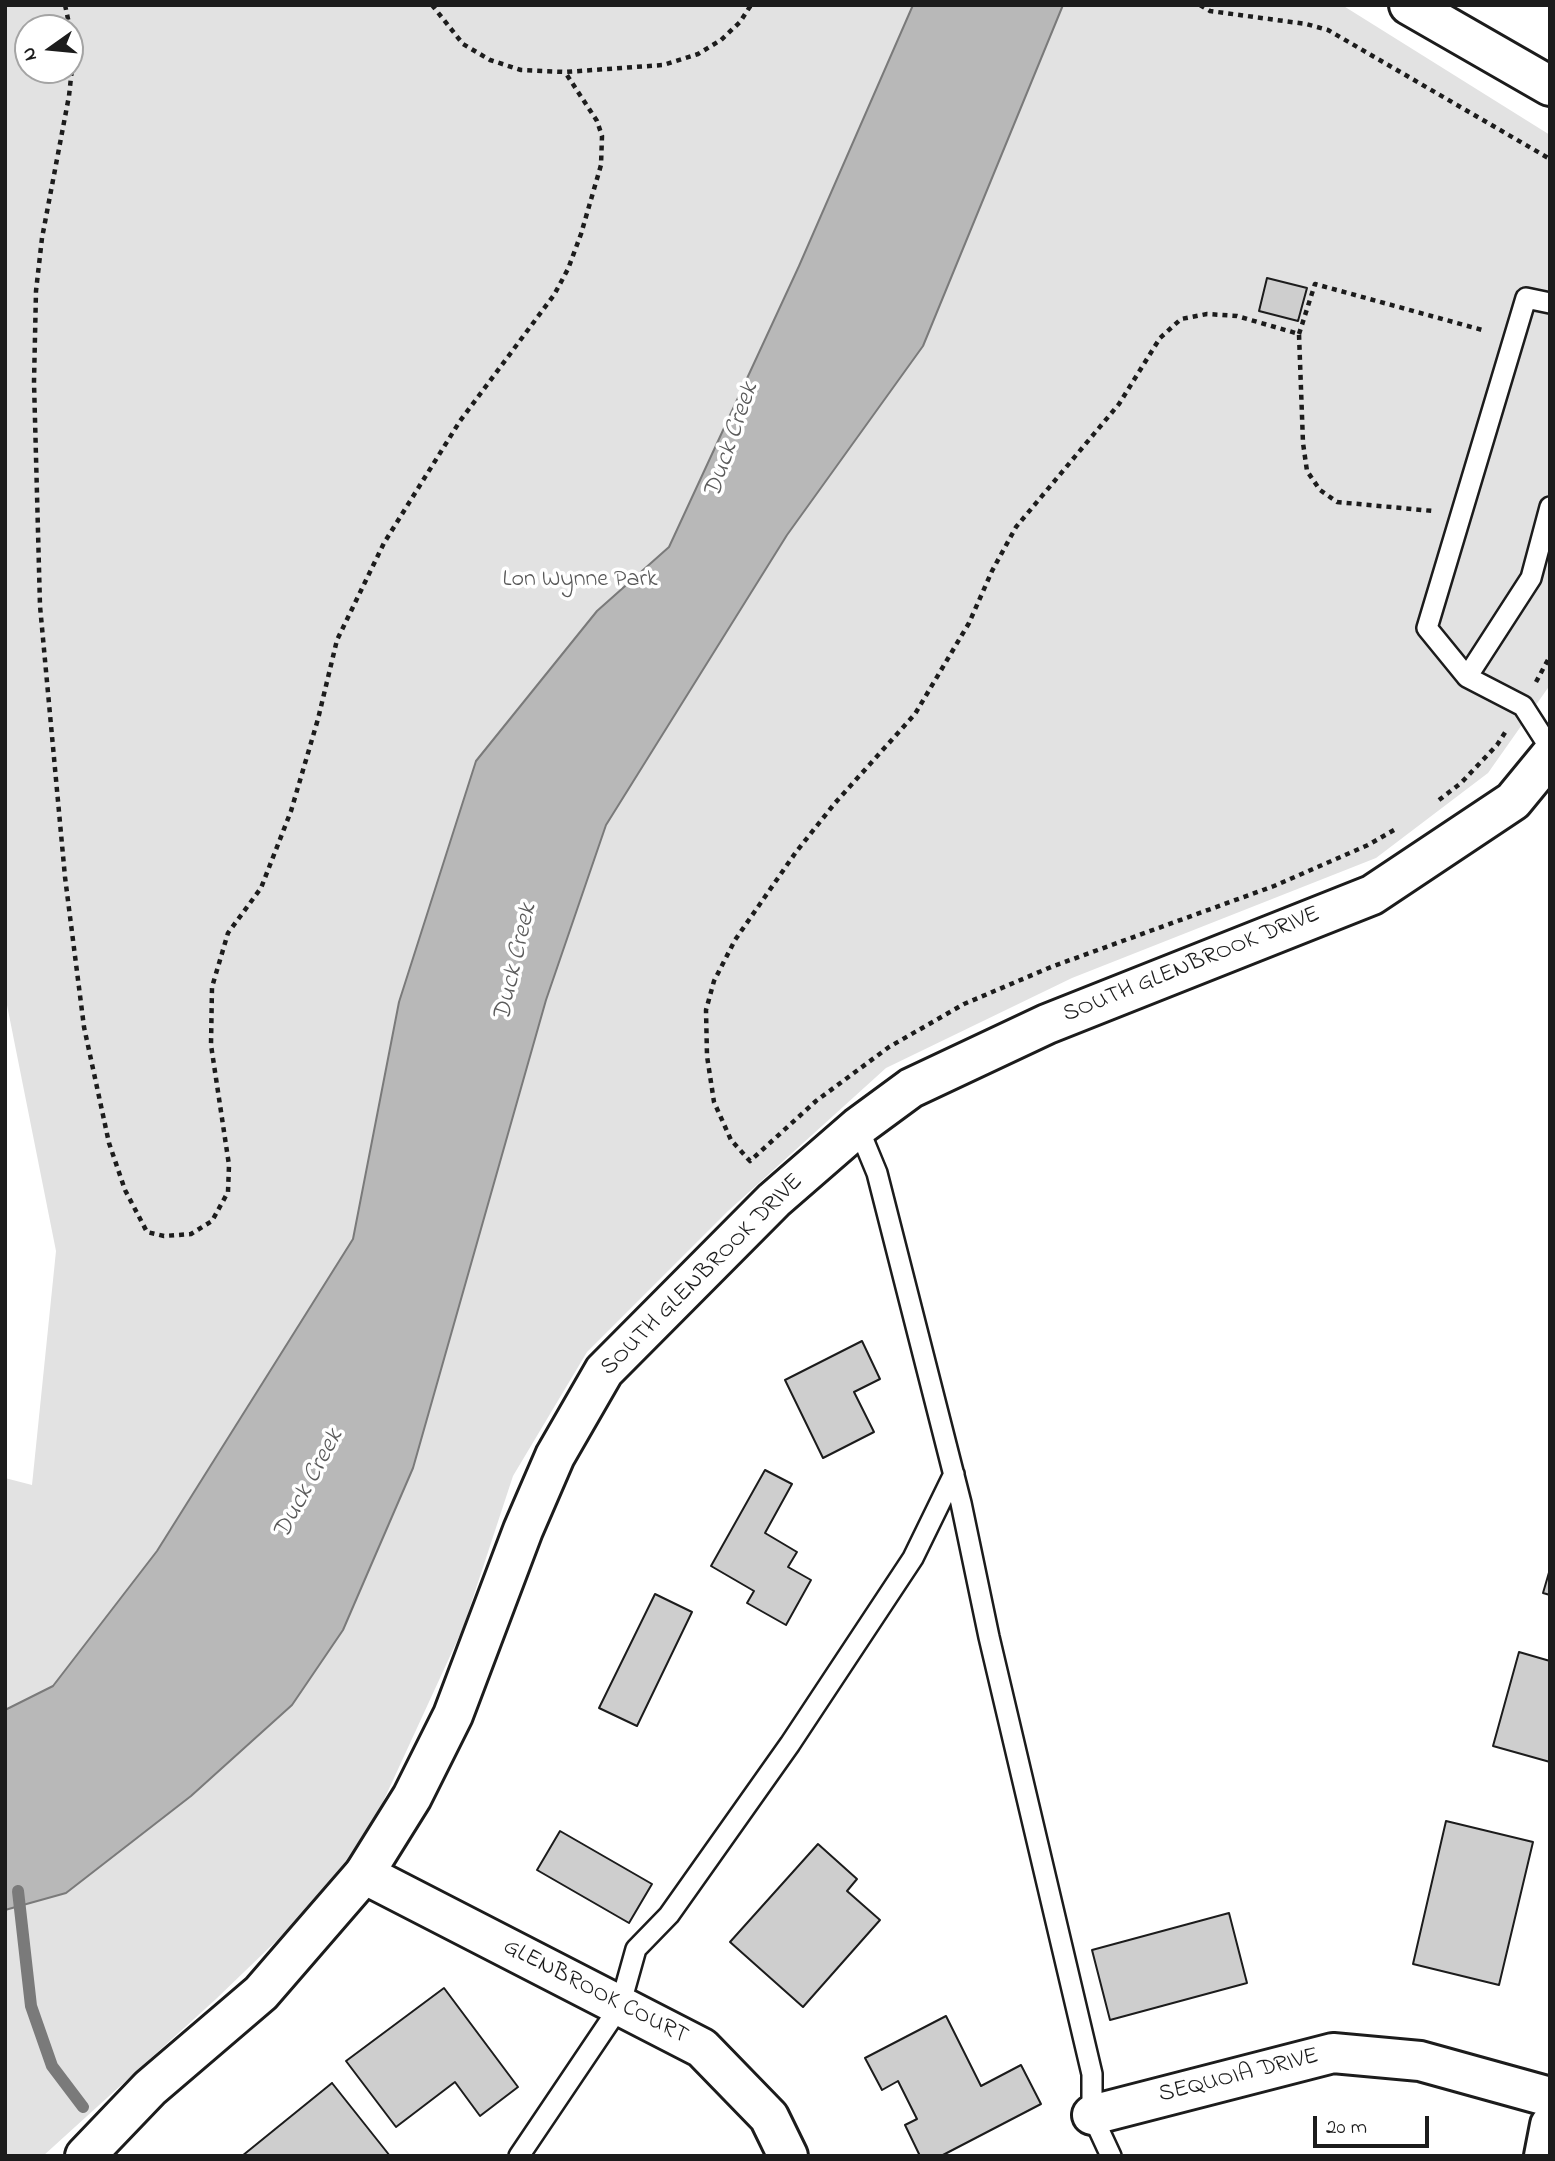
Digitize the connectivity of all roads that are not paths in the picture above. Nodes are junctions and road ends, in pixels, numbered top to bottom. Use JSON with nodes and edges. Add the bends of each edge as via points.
{"nodes":[{"id":1,"x":1409,"y":5,"type":"edge"},
{"id":2,"x":1550,"y":86,"type":"edge"},
{"id":3,"x":1550,"y":303,"type":"edge"},
{"id":4,"x":1550,"y":507,"type":"edge"},
{"id":5,"x":1467,"y":677,"type":"junction"},
{"id":6,"x":1550,"y":748,"type":"edge"},
{"id":7,"x":1550,"y":756,"type":"edge"},
{"id":8,"x":858,"y":1127,"type":"junction"},
{"id":9,"x":954,"y":1474,"type":"junction"},
{"id":10,"x":364,"y":1874,"type":"junction"},
{"id":11,"x":620,"y":2006,"type":"junction"},
{"id":12,"x":1550,"y":2097,"type":"edge"},
{"id":13,"x":1092,"y":2115,"type":"junction"},
{"id":14,"x":1550,"y":2125,"type":"edge"},
{"id":15,"x":85,"y":2156,"type":"edge"},
{"id":16,"x":519,"y":2156,"type":"edge"},
{"id":17,"x":788,"y":2156,"type":"edge"},
{"id":18,"x":1111,"y":2156,"type":"edge"},
{"id":19,"x":1544,"y":2156,"type":"edge"}],
"edges":[{"from":1,"to":2,"type":"street"},
{"from":3,"to":5,"type":"lane","via":[[1527,298],[1427,628]]},
{"from":4,"to":5,"type":"lane","via":[[1531,579]]},
{"from":5,"to":6,"type":"lane","via":[[1524,706]]},
{"from":7,"to":8,"type":"street","name":"SOUTH GLENBROOK DRIVE","via":[[1513,801],[1372,895],[1047,1024],[911,1088]]},
{"from":8,"to":9,"type":"lane","via":[[877,1173]]},
{"from":8,"to":10,"type":"street","name":"SOUTH GLENBROOK DRIVE","via":[[774,1200],[604,1371],[555,1456],[453,1714],[412,1797]]},
{"from":9,"to":11,"type":"lane","via":[[913,1558],[790,1744],[669,1915],[636,1949]]},
{"from":9,"to":13,"type":"lane","via":[[1091,2074]]},
{"from":10,"to":11,"type":"street","name":"GLENBROOK COURT"},
{"from":10,"to":15,"type":"street","name":"SOUTH GLENBROOK DRIVE","via":[[261,1993],[150,2088]]},
{"from":11,"to":16,"type":"lane"},
{"from":11,"to":17,"type":"street","name":"GLENBROOK COURT","via":[[702,2048],[769,2117]]},
{"from":12,"to":13,"type":"street","name":"SEQUOIA DRIVE","via":[[1420,2061],[1333,2053]]},
{"from":13,"to":18,"type":"lane"},
{"from":14,"to":19,"type":"street"}]}
